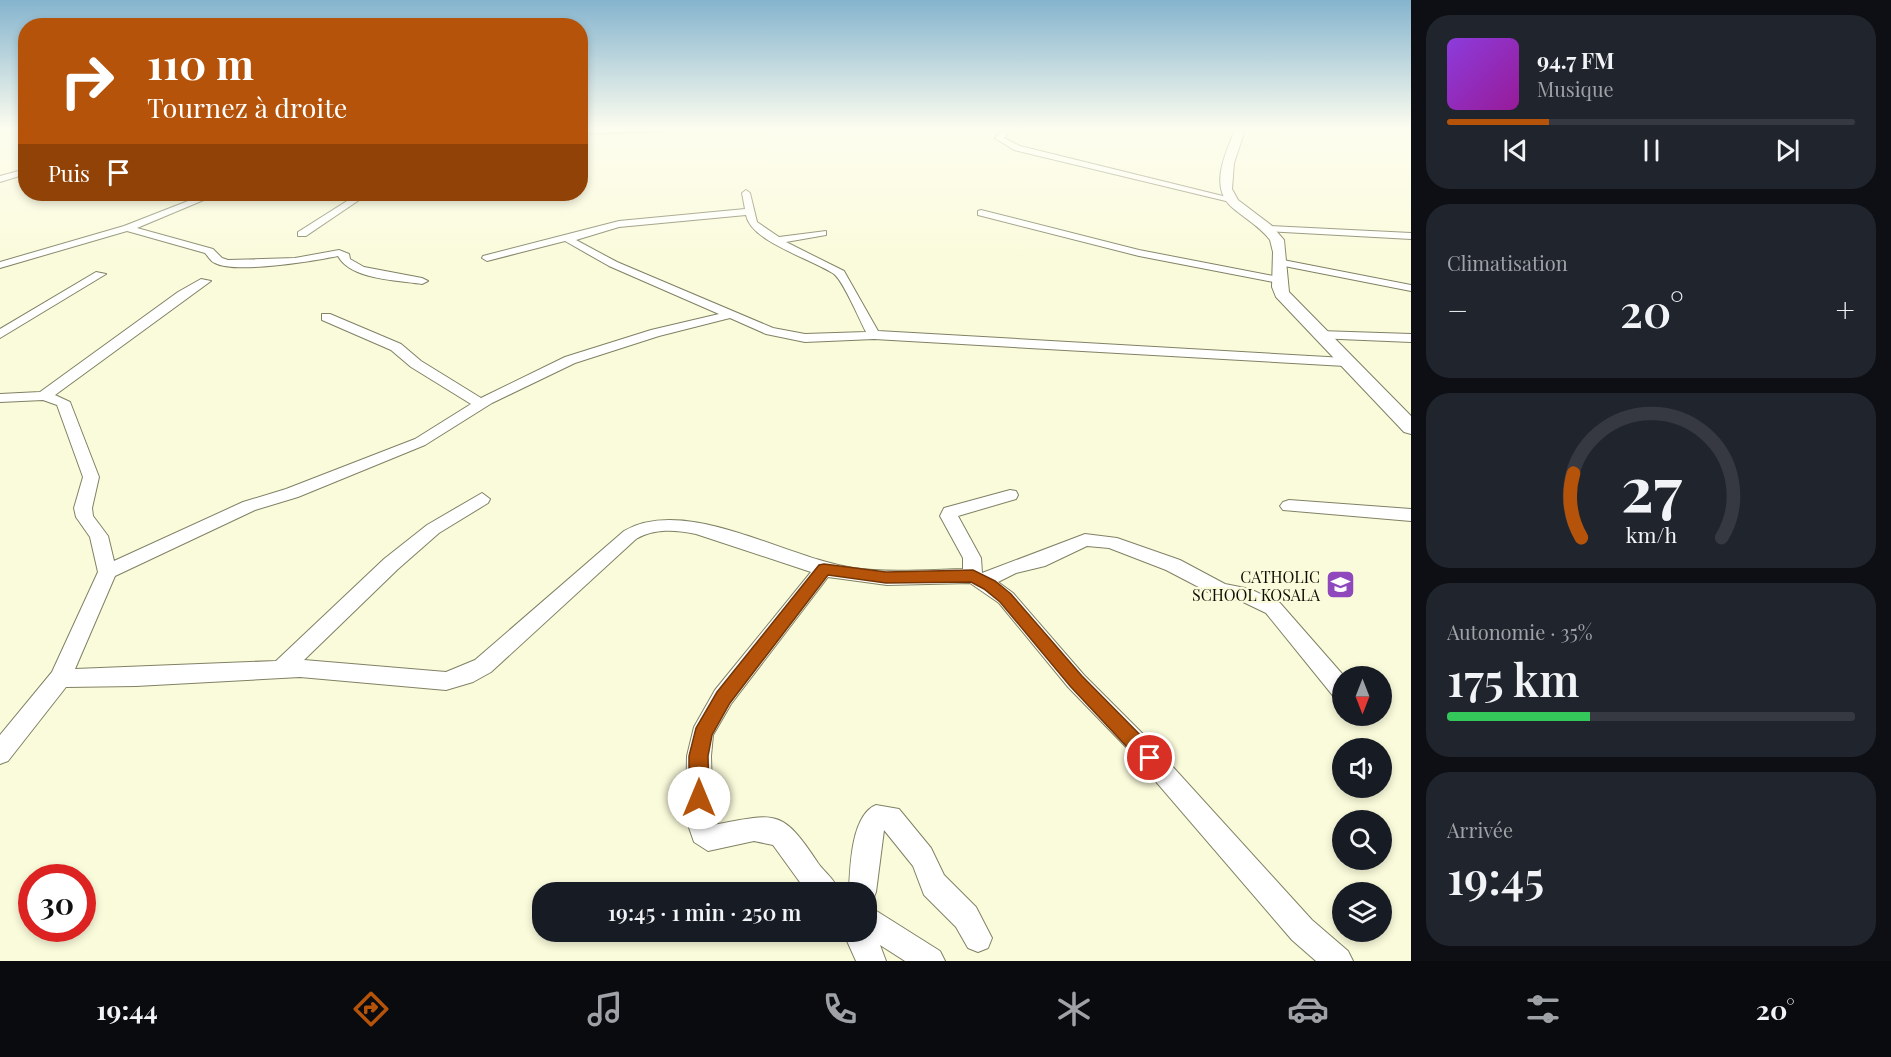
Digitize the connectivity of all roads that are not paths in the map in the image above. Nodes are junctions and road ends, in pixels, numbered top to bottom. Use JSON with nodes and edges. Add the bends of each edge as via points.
{"nodes":[{"id":1,"x":1129,"y":175,"type":"edge"},
{"id":2,"x":1226,"y":175,"type":"edge"},
{"id":3,"x":746,"y":193,"type":"dead end"},
{"id":4,"x":1230,"y":199,"type":"junction"},
{"id":5,"x":195,"y":201,"type":"edge"},
{"id":6,"x":347,"y":201,"type":"edge"},
{"id":7,"x":748,"y":213,"type":"junction"},
{"id":8,"x":981,"y":213,"type":"dead end"},
{"id":9,"x":127,"y":228,"type":"junction"},
{"id":10,"x":1268,"y":229,"type":"junction"},
{"id":11,"x":822,"y":233,"type":"dead end"},
{"id":12,"x":302,"y":234,"type":"dead end"},
{"id":13,"x":572,"y":236,"type":"junction"},
{"id":14,"x":1411,"y":236,"type":"edge"},
{"id":15,"x":777,"y":240,"type":"junction"},
{"id":16,"x":487,"y":258,"type":"dead end"},
{"id":17,"x":1278,"y":262,"type":"junction"},
{"id":18,"x":0,"y":266,"type":"edge"},
{"id":19,"x":100,"y":274,"type":"dead end"},
{"id":20,"x":1279,"y":280,"type":"junction"},
{"id":21,"x":205,"y":281,"type":"dead end"},
{"id":22,"x":422,"y":281,"type":"dead end"},
{"id":23,"x":1411,"y":288,"type":"edge"},
{"id":24,"x":728,"y":315,"type":"junction"},
{"id":25,"x":326,"y":317,"type":"dead end"},
{"id":26,"x":0,"y":334,"type":"edge"},
{"id":27,"x":874,"y":335,"type":"junction"},
{"id":28,"x":1320,"y":335,"type":"junction"},
{"id":29,"x":1411,"y":338,"type":"edge"},
{"id":30,"x":1345,"y":362,"type":"junction"},
{"id":31,"x":44,"y":396,"type":"junction"},
{"id":32,"x":0,"y":398,"type":"edge"},
{"id":33,"x":481,"y":404,"type":"junction"},
{"id":34,"x":1409,"y":423,"type":"edge"},
{"id":35,"x":1010,"y":495,"type":"dead end"},
{"id":36,"x":482,"y":499,"type":"dead end"},
{"id":37,"x":1289,"y":506,"type":"dead end"},
{"id":38,"x":1411,"y":515,"type":"edge"},
{"id":39,"x":824,"y":569,"type":"junction"},
{"id":40,"x":107,"y":572,"type":"junction"},
{"id":41,"x":978,"y":579,"type":"junction"},
{"id":42,"x":282,"y":668,"type":"junction"},
{"id":43,"x":60,"y":678,"type":"junction"},
{"id":44,"x":1332,"y":678,"type":"edge"},
{"id":45,"x":0,"y":753,"type":"edge"},
{"id":46,"x":815,"y":882,"type":"edge"},
{"id":47,"x":863,"y":882,"type":"edge"},
{"id":48,"x":877,"y":926,"type":"edge"},
{"id":49,"x":978,"y":938,"type":"dead end"},
{"id":50,"x":864,"y":942,"type":"edge"},
{"id":51,"x":871,"y":961,"type":"edge"},
{"id":52,"x":930,"y":961,"type":"edge"},
{"id":53,"x":1338,"y":961,"type":"edge"}],
"edges":[{"from":1,"to":4,"type":"street"},
{"from":2,"to":4,"type":"main road"},
{"from":3,"to":7,"type":"street"},
{"from":4,"to":10,"type":"main road"},
{"from":5,"to":9,"type":"street"},
{"from":6,"to":12,"type":"street"},
{"from":7,"to":13,"type":"street","via":[[619,224]]},
{"from":7,"to":15,"type":"street","via":[[753,223]]},
{"from":8,"to":20,"type":"street","via":[[1139,253]]},
{"from":9,"to":18,"type":"street"},
{"from":9,"to":22,"type":"street","via":[[209,251],[218,261],[228,263],[295,261],[339,253],[361,270]]},
{"from":10,"to":14,"type":"street"},
{"from":10,"to":17,"type":"main road","via":[[1280,248]]},
{"from":11,"to":15,"type":"street"},
{"from":13,"to":16,"type":"street"},
{"from":13,"to":24,"type":"street","via":[[570,241],[613,264]]},
{"from":15,"to":27,"type":"street","via":[[844,277]]},
{"from":17,"to":20,"type":"main road"},
{"from":17,"to":23,"type":"street"},
{"from":19,"to":26,"type":"street"},
{"from":20,"to":28,"type":"main road","via":[[1282,294]]},
{"from":21,"to":31,"type":"street"},
{"from":24,"to":27,"type":"street","via":[[770,331],[805,338]]},
{"from":24,"to":33,"type":"street","via":[[583,355]]},
{"from":25,"to":33,"type":"street","via":[[396,347]]},
{"from":27,"to":30,"type":"street"},
{"from":28,"to":29,"type":"street"},
{"from":28,"to":30,"type":"main road"},
{"from":30,"to":34,"type":"main road"},
{"from":31,"to":32,"type":"street"},
{"from":31,"to":40,"type":"street","via":[[63,402],[75,428],[91,477],[83,508],[85,517],[99,536]]},
{"from":33,"to":40,"type":"street","via":[[420,442],[249,506]]},
{"from":35,"to":41,"type":"street","via":[[950,512]]},
{"from":36,"to":42,"type":"street","via":[[433,529],[391,564]]},
{"from":37,"to":38,"type":"street"},
{"from":39,"to":41,"type":"street","via":[[886,578]]},
{"from":39,"to":42,"type":"street","via":[[698,528],[657,525],[630,535],[483,666],[465,676],[446,681]]},
{"from":39,"to":46,"type":"street","via":[[723,697],[702,734],[699,756],[699,819],[703,833],[708,838],[760,828],[777,835],[794,849]]},
{"from":40,"to":43,"type":"street"},
{"from":41,"to":44,"type":"street","via":[[1038,561],[1085,540],[1111,542],[1273,608]]},
{"from":41,"to":53,"type":"street","via":[[1006,598],[1302,930]]},
{"from":42,"to":43,"type":"street"},
{"from":43,"to":45,"type":"street"},
{"from":47,"to":49,"type":"street","via":[[870,825],[876,817],[890,818],[922,857],[934,885],[966,917]]},
{"from":48,"to":52,"type":"street"},
{"from":50,"to":51,"type":"street"}]}
